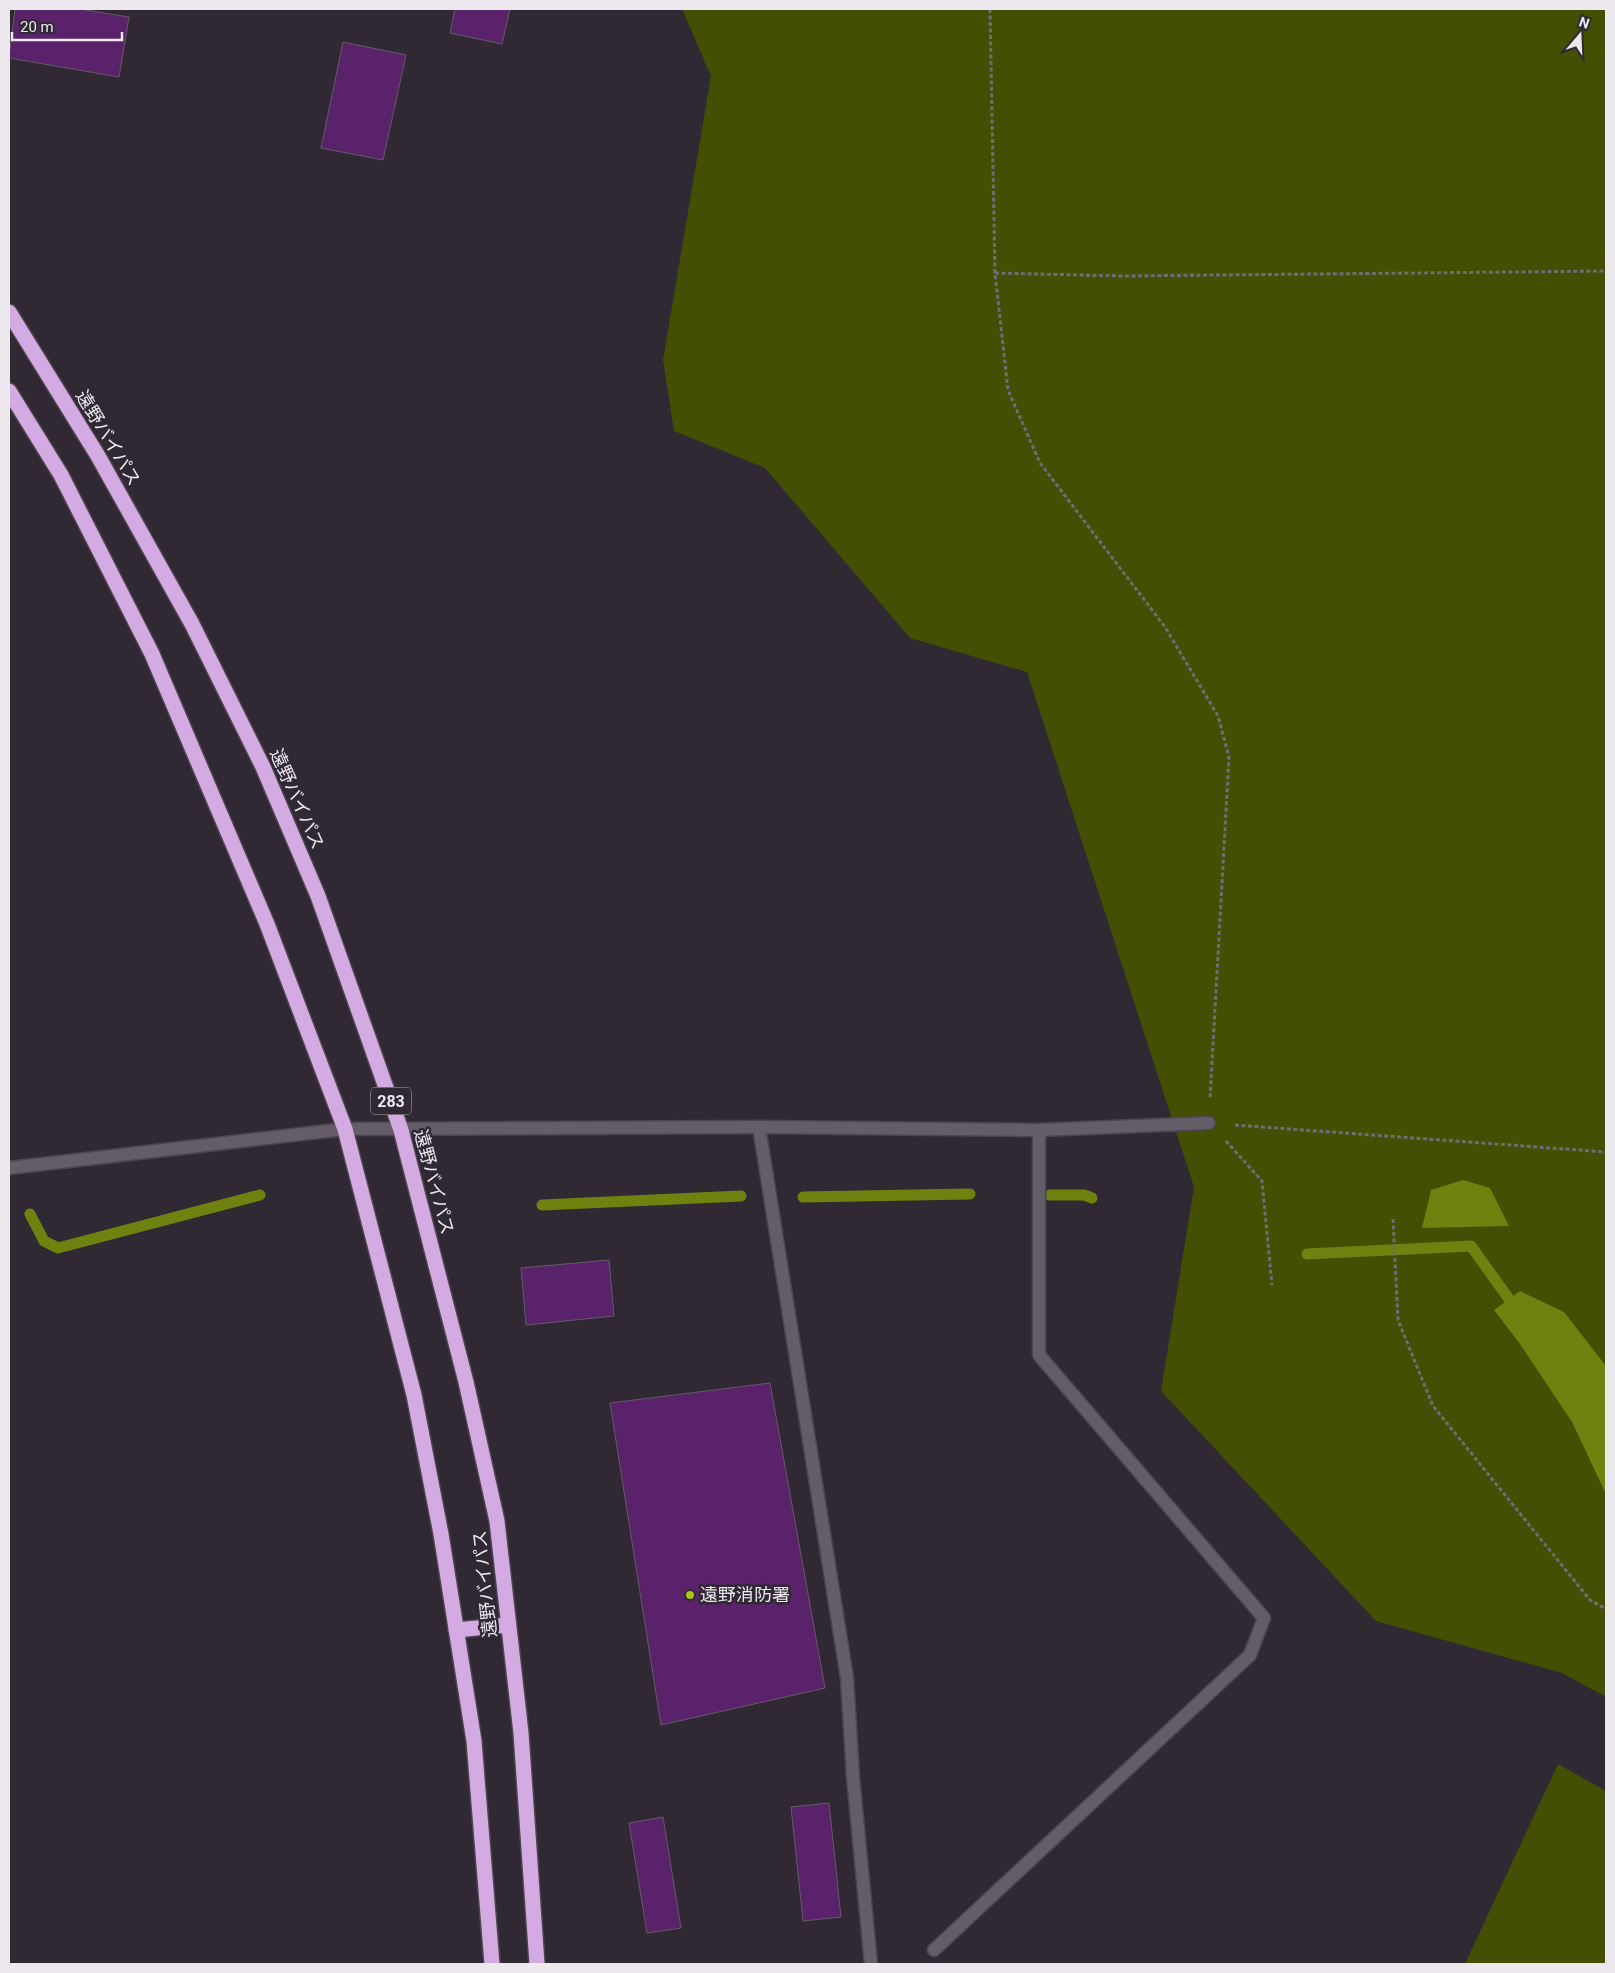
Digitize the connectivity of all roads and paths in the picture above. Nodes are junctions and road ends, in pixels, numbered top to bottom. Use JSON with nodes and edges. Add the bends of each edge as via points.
{"nodes":[{"id":1,"x":990,"y":9,"type":"edge"},
{"id":2,"x":1606,"y":271,"type":"edge"},
{"id":3,"x":995,"y":273,"type":"junction"},
{"id":4,"x":9,"y":312,"type":"edge"},
{"id":5,"x":9,"y":391,"type":"edge"},
{"id":6,"x":1209,"y":1123,"type":"junction"},
{"id":7,"x":759,"y":1127,"type":"junction"},
{"id":8,"x":344,"y":1129,"type":"junction"},
{"id":9,"x":401,"y":1130,"type":"junction"},
{"id":10,"x":1040,"y":1130,"type":"junction"},
{"id":11,"x":1606,"y":1152,"type":"edge"},
{"id":12,"x":9,"y":1168,"type":"edge"},
{"id":13,"x":1393,"y":1219,"type":"dead end"},
{"id":14,"x":1272,"y":1285,"type":"dead end"},
{"id":15,"x":1606,"y":1609,"type":"edge"},
{"id":16,"x":508,"y":1624,"type":"junction"},
{"id":17,"x":456,"y":1630,"type":"junction"},
{"id":18,"x":934,"y":1950,"type":"dead end"},
{"id":19,"x":492,"y":1964,"type":"edge"},
{"id":20,"x":537,"y":1964,"type":"edge"},
{"id":21,"x":871,"y":1964,"type":"edge"}],
"edges":[{"from":1,"to":3,"type":"path"},
{"from":2,"to":3,"type":"path","via":[[1123,276]]},
{"from":3,"to":6,"type":"path","via":[[1008,390],[1040,463],[1165,626],[1218,716],[1229,757]]},
{"from":4,"to":9,"type":"highway","name":"遠野バイパス","number":"283","via":[[141,532],[192,624],[263,767],[318,896]]},
{"from":5,"to":8,"type":"highway","name":"遠野バイパス","via":[[61,475],[152,654],[267,924]]},
{"from":6,"to":10,"type":"street"},
{"from":6,"to":11,"type":"path"},
{"from":6,"to":14,"type":"path","via":[[1262,1181]]},
{"from":7,"to":9,"type":"street"},
{"from":7,"to":10,"type":"street"},
{"from":7,"to":21,"type":"street","via":[[847,1678]]},
{"from":8,"to":9,"type":"street"},
{"from":8,"to":12,"type":"street"},
{"from":8,"to":17,"type":"highway","name":"遠野バイパス","via":[[414,1395]]},
{"from":9,"to":16,"type":"highway","name":"遠野バイパス","number":"283","via":[[466,1382],[495,1512]]},
{"from":10,"to":18,"type":"street","via":[[1039,1355],[1264,1618],[1250,1656]]},
{"from":13,"to":15,"type":"path","via":[[1398,1320],[1432,1406],[1590,1600]]},
{"from":16,"to":17,"type":"highway"},
{"from":16,"to":20,"type":"highway","name":"遠野バイパス","number":"283","via":[[521,1733]]},
{"from":17,"to":19,"type":"highway","name":"遠野バイパス","via":[[474,1741]]}]}
